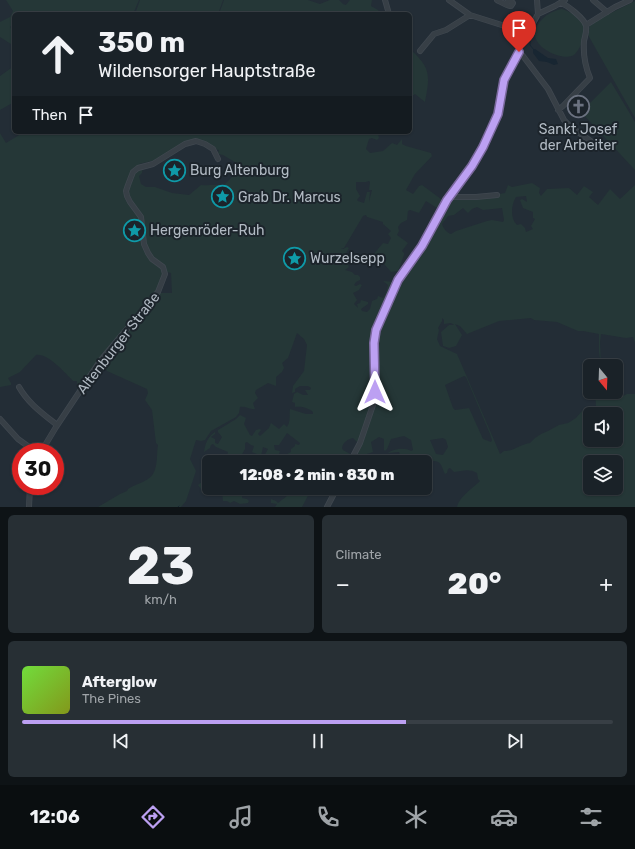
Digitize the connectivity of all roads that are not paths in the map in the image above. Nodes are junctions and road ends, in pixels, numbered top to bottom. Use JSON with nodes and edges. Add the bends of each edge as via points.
{"nodes":[{"id":1,"x":385,"y":0,"type":"edge"},
{"id":2,"x":449,"y":0,"type":"edge"},
{"id":3,"x":497,"y":0,"type":"edge"},
{"id":4,"x":537,"y":0,"type":"edge"},
{"id":5,"x":593,"y":0,"type":"edge"},
{"id":6,"x":630,"y":0,"type":"edge"},
{"id":7,"x":563,"y":2,"type":"edge"},
{"id":8,"x":505,"y":4,"type":"dead end"},
{"id":9,"x":388,"y":12,"type":"edge"},
{"id":10,"x":606,"y":12,"type":"junction"},
{"id":11,"x":538,"y":14,"type":"junction"},
{"id":12,"x":470,"y":15,"type":"junction"},
{"id":13,"x":586,"y":25,"type":"junction"},
{"id":14,"x":519,"y":37,"type":"junction"},
{"id":15,"x":420,"y":51,"type":"dead end"},
{"id":16,"x":519,"y":52,"type":"junction"},
{"id":17,"x":558,"y":110,"type":"junction"},
{"id":18,"x":598,"y":148,"type":"dead end"},
{"id":19,"x":218,"y":159,"type":"dead end"},
{"id":20,"x":497,"y":195,"type":"dead end"},
{"id":21,"x":449,"y":197,"type":"junction"},
{"id":22,"x":19,"y":387,"type":"dead end"},
{"id":23,"x":0,"y":419,"type":"edge"},
{"id":24,"x":57,"y":425,"type":"junction"},
{"id":25,"x":24,"y":443,"type":"edge"},
{"id":26,"x":46,"y":443,"type":"edge"},
{"id":27,"x":354,"y":455,"type":"edge"},
{"id":28,"x":30,"y":495,"type":"edge"},
{"id":29,"x":333,"y":495,"type":"edge"},
{"id":30,"x":29,"y":507,"type":"edge"},
{"id":31,"x":327,"y":507,"type":"edge"}],
"edges":[{"from":1,"to":9,"type":"street"},
{"from":2,"to":12,"type":"street"},
{"from":3,"to":8,"type":"street"},
{"from":4,"to":11,"type":"street"},
{"from":5,"to":10,"type":"street"},
{"from":6,"to":10,"type":"street"},
{"from":7,"to":11,"type":"street"},
{"from":7,"to":13,"type":"street"},
{"from":10,"to":13,"type":"street"},
{"from":11,"to":14,"type":"street","via":[[531,27]]},
{"from":12,"to":14,"type":"street","via":[[507,26]]},
{"from":12,"to":15,"type":"street","via":[[435,34]]},
{"from":13,"to":17,"type":"street","via":[[584,51],[590,78]]},
{"from":14,"to":16,"type":"street"},
{"from":16,"to":17,"type":"street","via":[[542,79]]},
{"from":16,"to":21,"type":"street","via":[[504,80],[498,112],[489,136],[472,166]]},
{"from":17,"to":18,"type":"street","via":[[567,123]]},
{"from":19,"to":24,"type":"street","name":"Altenburger Straße","via":[[213,149],[196,141],[185,144],[153,164],[133,172],[126,190],[130,202],[141,217],[143,238],[148,253],[164,267],[165,274],[158,292],[104,355]]},
{"from":20,"to":21,"type":"street"},
{"from":21,"to":27,"type":"street","via":[[422,246],[398,280],[374,334],[374,402]]},
{"from":22,"to":24,"type":"street","via":[[35,408]]},
{"from":23,"to":25,"type":"street"},
{"from":24,"to":26,"type":"street","name":"Altenburger Straße"},
{"from":28,"to":30,"type":"street"},
{"from":29,"to":31,"type":"street"}]}
